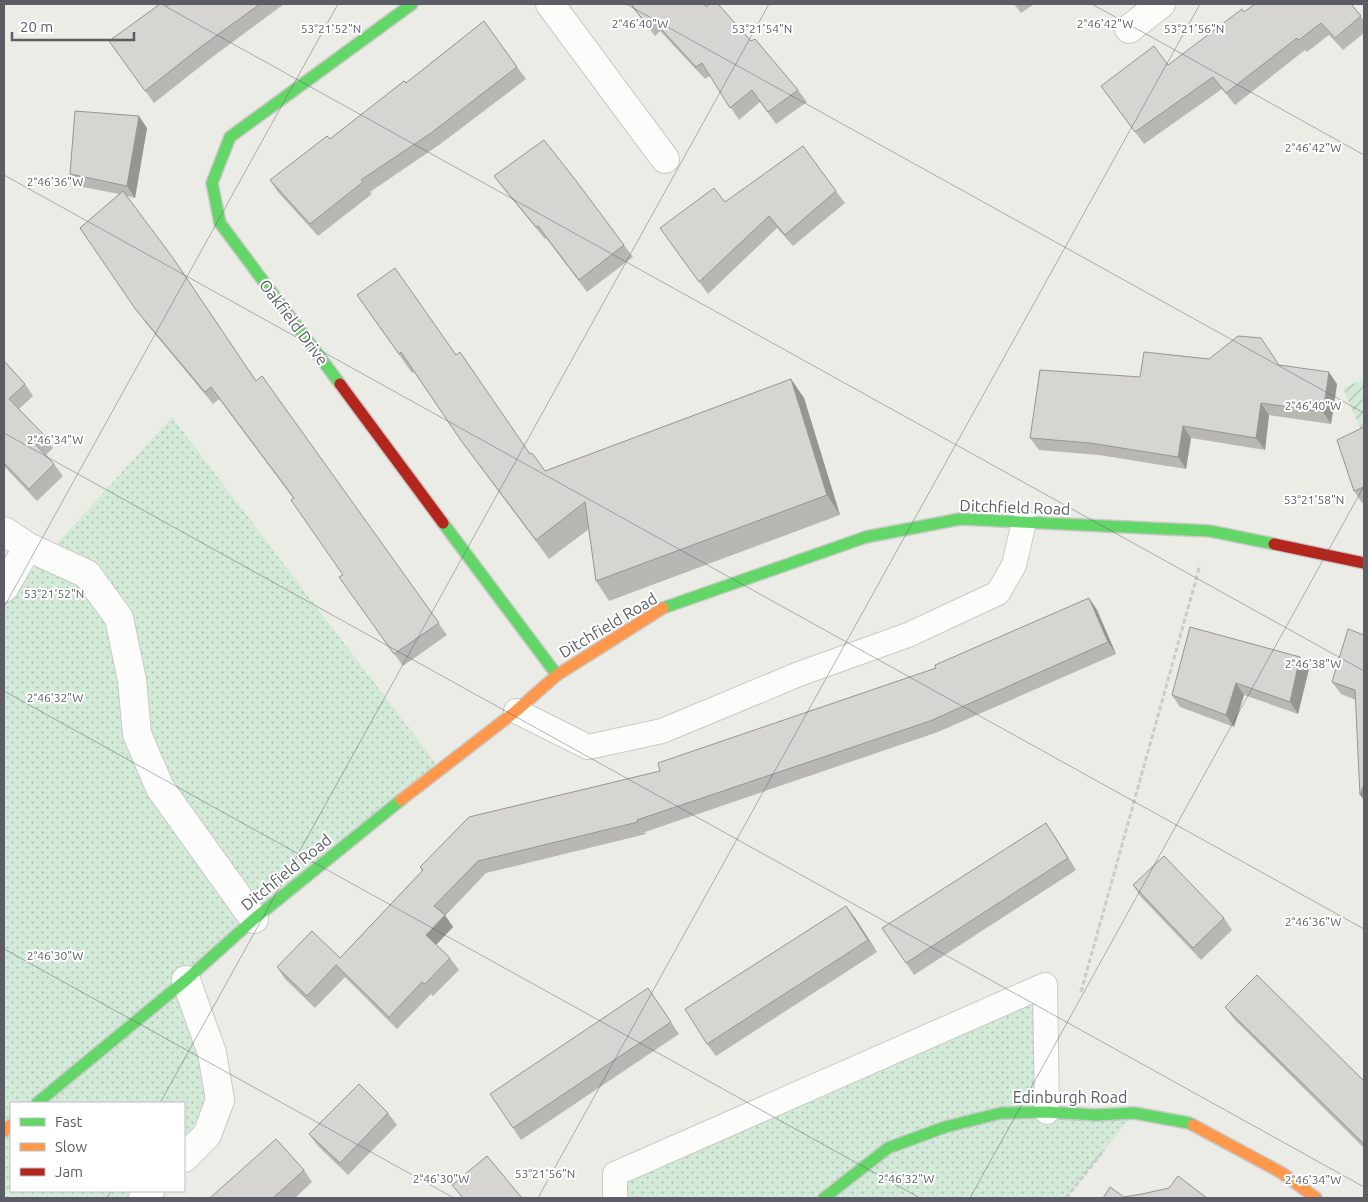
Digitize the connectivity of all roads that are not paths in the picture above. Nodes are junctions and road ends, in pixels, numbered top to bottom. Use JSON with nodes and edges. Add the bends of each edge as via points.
{"nodes":[{"id":1,"x":412,"y":4,"type":"edge"},
{"id":2,"x":550,"y":4,"type":"edge"},
{"id":3,"x":1161,"y":4,"type":"edge"},
{"id":4,"x":1129,"y":29,"type":"dead end"},
{"id":5,"x":666,"y":159,"type":"dead end"},
{"id":6,"x":1024,"y":522,"type":"junction"},
{"id":7,"x":4,"y":531,"type":"edge"},
{"id":8,"x":28,"y":547,"type":"junction"},
{"id":9,"x":1364,"y":563,"type":"edge"},
{"id":10,"x":4,"y":588,"type":"edge"},
{"id":11,"x":557,"y":675,"type":"junction"},
{"id":12,"x":516,"y":711,"type":"junction"},
{"id":13,"x":254,"y":919,"type":"junction"},
{"id":14,"x":186,"y":980,"type":"junction"},
{"id":15,"x":38,"y":1102,"type":"edge"},
{"id":16,"x":1047,"y":1112,"type":"junction"},
{"id":17,"x":185,"y":1157,"type":"edge"},
{"id":18,"x":615,"y":1198,"type":"edge"},
{"id":19,"x":824,"y":1198,"type":"edge"},
{"id":20,"x":1316,"y":1198,"type":"edge"}],
"edges":[{"from":1,"to":11,"type":"street","name":"Oakfield Drive","via":[[230,137],[212,183],[220,223]]},
{"from":2,"to":5,"type":"street"},
{"from":3,"to":4,"type":"street"},
{"from":6,"to":9,"type":"street","name":"Ditchfield Road","via":[[1210,531]]},
{"from":6,"to":11,"type":"street","name":"Ditchfield Road","via":[[960,519],[866,537],[665,608]]},
{"from":6,"to":12,"type":"lane","via":[[1014,565],[998,593],[908,635],[799,674],[662,731],[588,747]]},
{"from":7,"to":8,"type":"street"},
{"from":8,"to":10,"type":"street"},
{"from":8,"to":13,"type":"street","via":[[86,574],[119,618],[132,680],[137,734],[160,788]]},
{"from":11,"to":12,"type":"street","name":"Ditchfield Road"},
{"from":12,"to":13,"type":"street","name":"Ditchfield Road"},
{"from":13,"to":14,"type":"street","name":"Ditchfield Road"},
{"from":14,"to":15,"type":"street","name":"Ditchfield Road"},
{"from":14,"to":17,"type":"street","via":[[212,1053],[220,1100],[207,1135]]},
{"from":16,"to":18,"type":"lane","via":[[1045,984],[615,1174]]},
{"from":16,"to":19,"type":"street","name":"Edinburgh Road","via":[[1001,1113],[945,1127],[888,1148]]},
{"from":16,"to":20,"type":"street","name":"Edinburgh Road","via":[[1134,1113],[1189,1123],[1282,1173]]}]}
